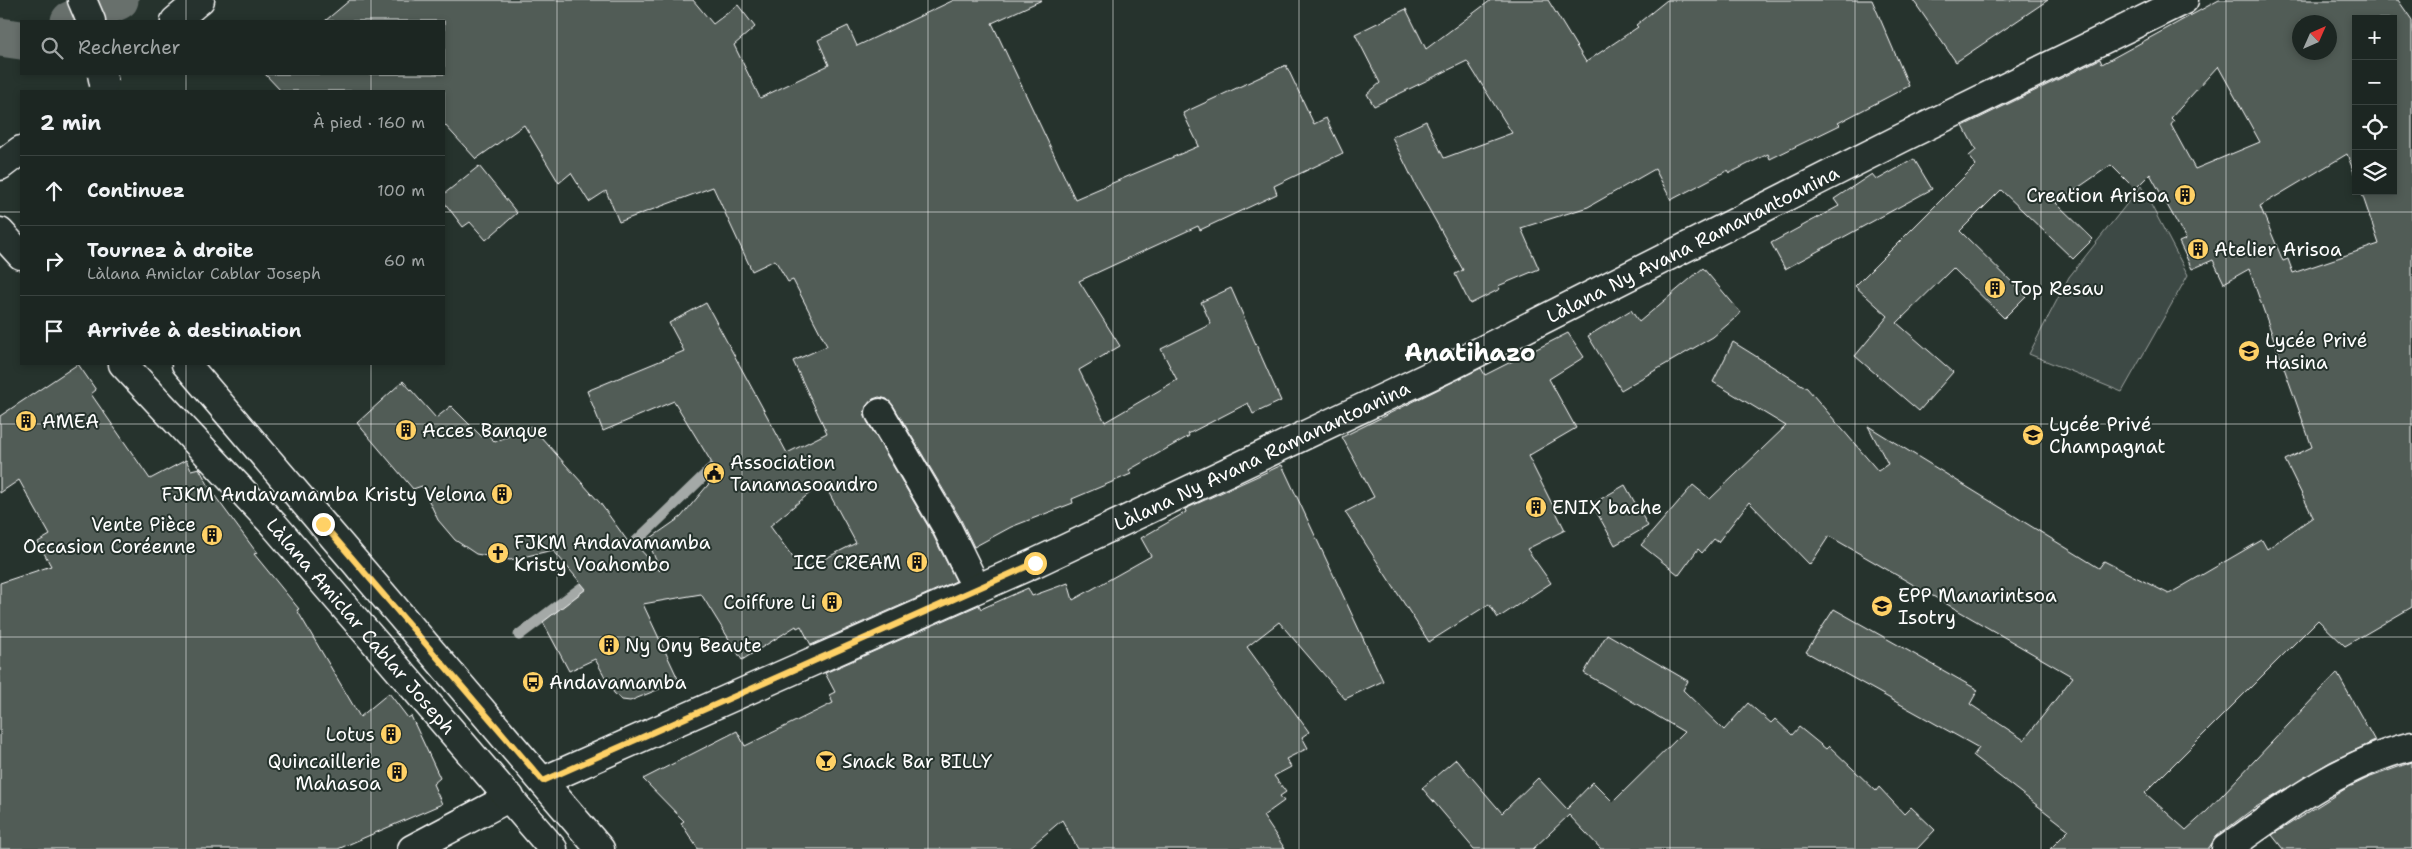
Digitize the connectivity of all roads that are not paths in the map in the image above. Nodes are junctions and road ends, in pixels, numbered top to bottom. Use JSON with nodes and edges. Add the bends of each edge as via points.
{"nodes":[{"id":1,"x":82,"y":0,"type":"edge"},
{"id":2,"x":200,"y":0,"type":"edge"},
{"id":3,"x":2184,"y":0,"type":"edge"},
{"id":4,"x":91,"y":20,"type":"edge"},
{"id":5,"x":176,"y":20,"type":"edge"},
{"id":6,"x":20,"y":151,"type":"edge"},
{"id":7,"x":0,"y":166,"type":"edge"},
{"id":8,"x":0,"y":232,"type":"edge"},
{"id":9,"x":20,"y":254,"type":"edge"},
{"id":10,"x":124,"y":365,"type":"edge"},
{"id":11,"x":187,"y":365,"type":"edge"},
{"id":12,"x":880,"y":414,"type":"dead end"},
{"id":13,"x":968,"y":573,"type":"dead end"},
{"id":14,"x":2412,"y":746,"type":"edge"},
{"id":15,"x":543,"y":781,"type":"junction"},
{"id":16,"x":510,"y":798,"type":"junction"},
{"id":17,"x":412,"y":849,"type":"edge"},
{"id":18,"x":553,"y":849,"type":"edge"},
{"id":19,"x":600,"y":849,"type":"edge"},
{"id":20,"x":2226,"y":849,"type":"edge"}],
"edges":[{"from":1,"to":4,"type":"street"},
{"from":2,"to":5,"type":"street"},
{"from":3,"to":15,"type":"street","name":"Làlana Ny Avana Ramanantoanina","via":[[1902,138],[1453,366],[1035,563]]},
{"from":6,"to":7,"type":"street"},
{"from":8,"to":9,"type":"street"},
{"from":10,"to":16,"type":"street","name":"Làlana Amiclar Cablar Joseph","via":[[274,525]]},
{"from":11,"to":15,"type":"street","name":"Làlana Amiclar Cablar Joseph"},
{"from":12,"to":13,"type":"street","via":[[946,526]]},
{"from":14,"to":20,"type":"street","via":[[2382,754],[2305,792]]},
{"from":15,"to":19,"type":"street","name":"Làlana Amiclar Cablar Joseph"},
{"from":16,"to":17,"type":"street"},
{"from":16,"to":18,"type":"street","name":"Làlana Amiclar Cablar Joseph"}]}
